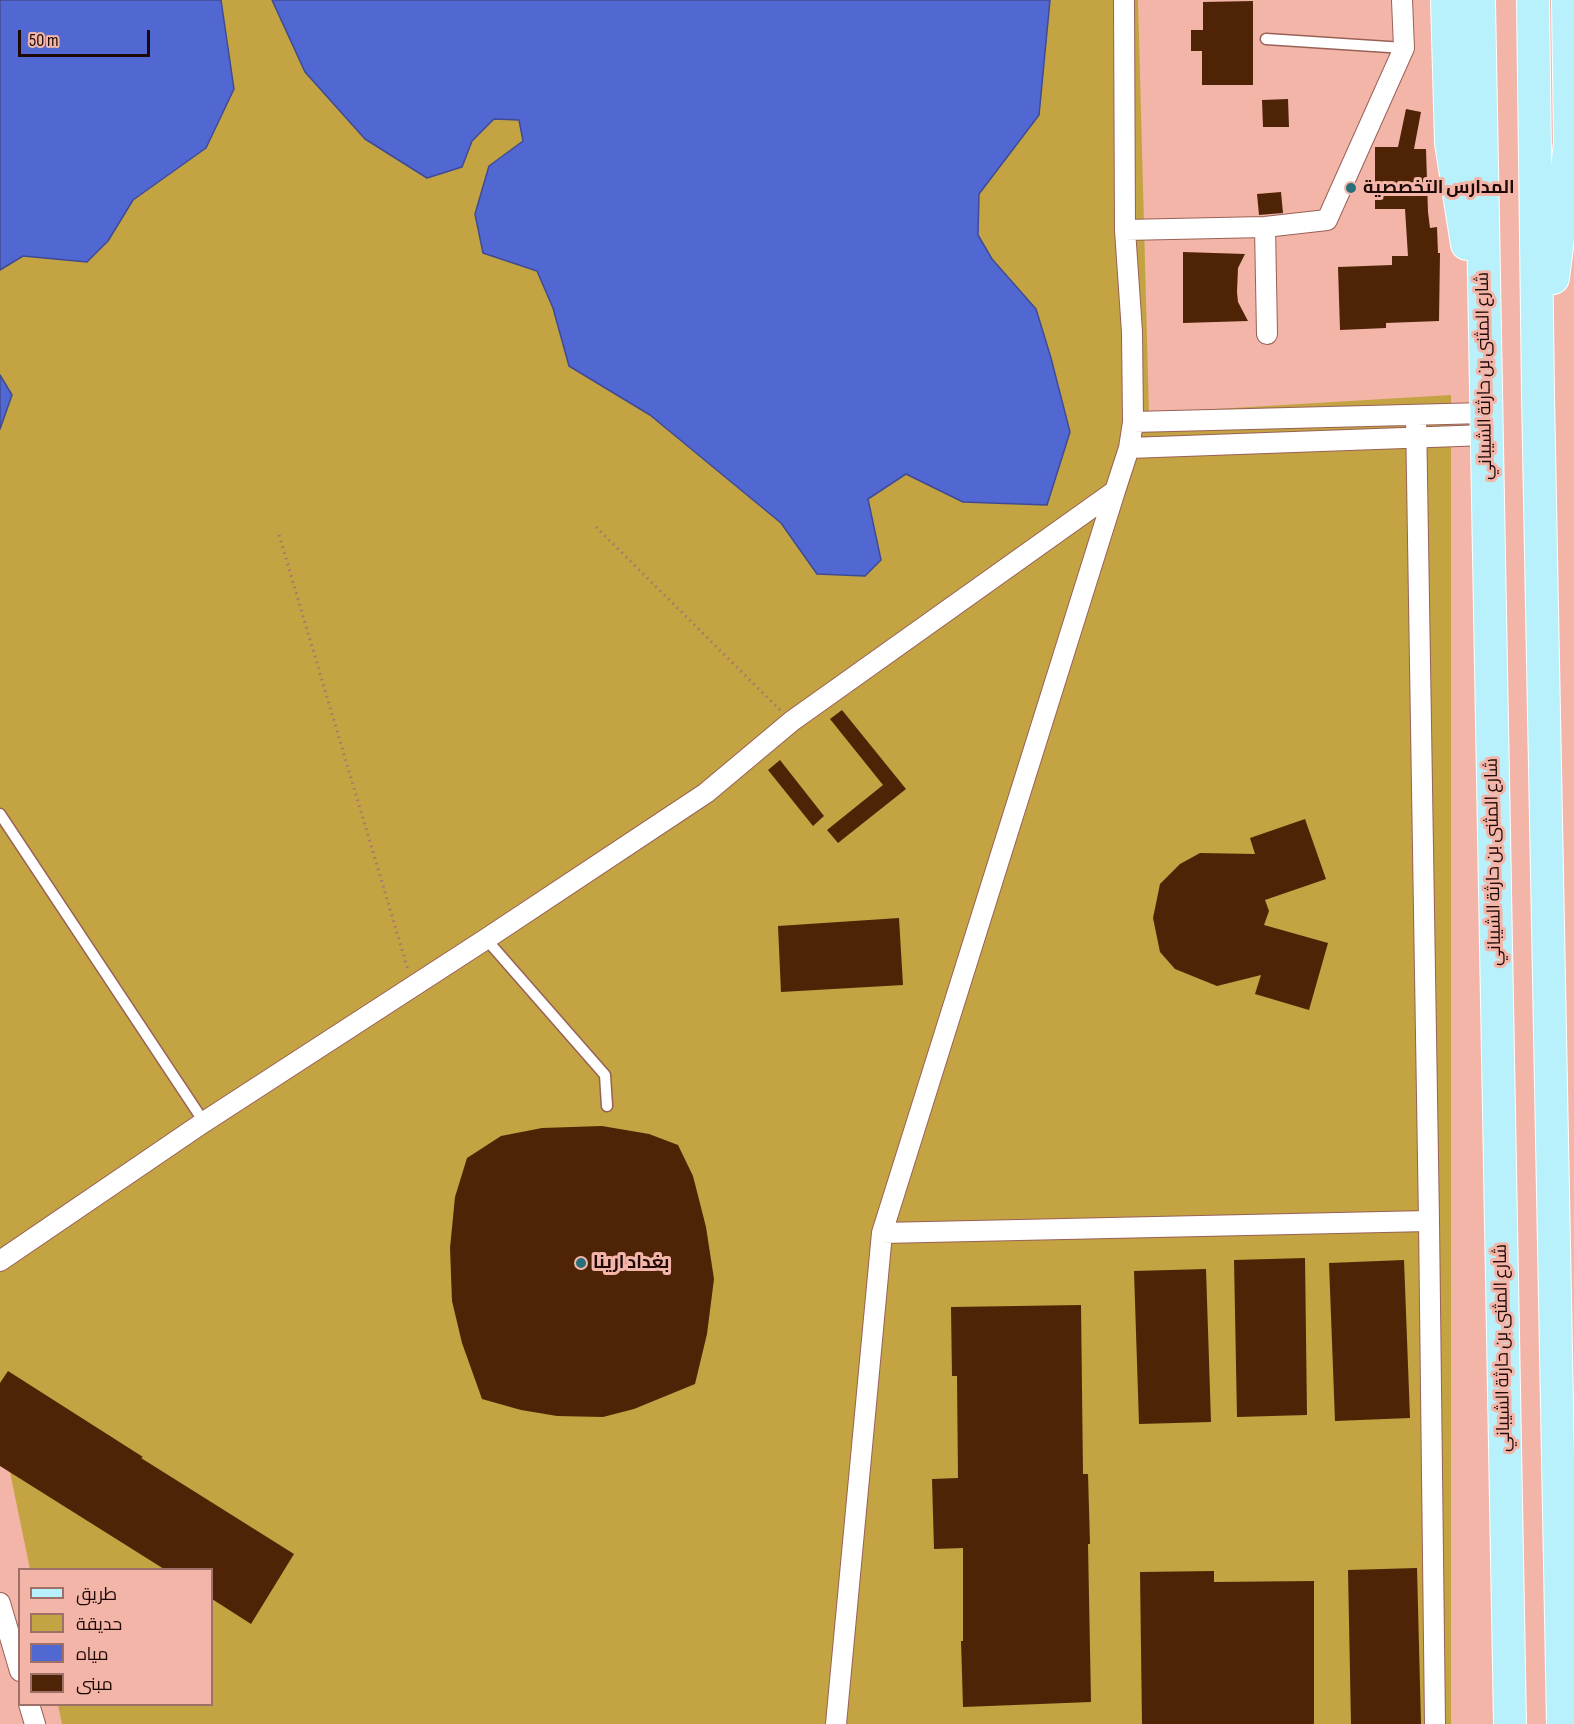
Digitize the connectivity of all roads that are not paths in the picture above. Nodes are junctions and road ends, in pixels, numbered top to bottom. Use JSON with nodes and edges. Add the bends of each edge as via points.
{"nodes":[{"id":1,"x":1124,"y":0,"type":"edge"},
{"id":2,"x":1402,"y":0,"type":"edge"},
{"id":3,"x":1447,"y":0,"type":"edge"},
{"id":4,"x":1479,"y":0,"type":"edge"},
{"id":5,"x":1533,"y":0,"type":"edge"},
{"id":6,"x":1568,"y":0,"type":"edge"},
{"id":7,"x":1266,"y":39,"type":"dead end"},
{"id":8,"x":1404,"y":48,"type":"junction"},
{"id":9,"x":1265,"y":226,"type":"junction"},
{"id":10,"x":1125,"y":230,"type":"junction"},
{"id":11,"x":1267,"y":334,"type":"dead end"},
{"id":12,"x":1485,"y":355,"type":"junction"},
{"id":13,"x":1538,"y":395,"type":"junction"},
{"id":14,"x":1416,"y":415,"type":"junction"},
{"id":15,"x":1133,"y":422,"type":"junction"},
{"id":16,"x":1486,"y":424,"type":"junction"},
{"id":17,"x":1417,"y":437,"type":"junction"},
{"id":18,"x":1129,"y":448,"type":"junction"},
{"id":19,"x":1115,"y":491,"type":"junction"},
{"id":20,"x":0,"y":814,"type":"edge"},
{"id":21,"x":486,"y":939,"type":"junction"},
{"id":22,"x":608,"y":1106,"type":"dead end"},
{"id":23,"x":204,"y":1122,"type":"junction"},
{"id":24,"x":1429,"y":1221,"type":"junction"},
{"id":25,"x":882,"y":1233,"type":"junction"},
{"id":26,"x":0,"y":1261,"type":"edge"},
{"id":27,"x":0,"y":1603,"type":"edge"},
{"id":28,"x":18,"y":1664,"type":"edge"},
{"id":29,"x":30,"y":1706,"type":"edge"},
{"id":30,"x":35,"y":1724,"type":"edge"},
{"id":31,"x":836,"y":1724,"type":"edge"},
{"id":32,"x":1435,"y":1724,"type":"edge"},
{"id":33,"x":1510,"y":1724,"type":"edge"},
{"id":34,"x":1563,"y":1724,"type":"edge"}],
"edges":[{"from":1,"to":10,"type":"street"},
{"from":2,"to":8,"type":"street"},
{"from":3,"to":12,"type":"main road","via":[[1451,143]]},
{"from":4,"to":12,"type":"main road","name":"شارع المثنى بن حارثة الشيباني"},
{"from":5,"to":13,"type":"main road"},
{"from":6,"to":13,"type":"main road","via":[[1570,143]]},
{"from":7,"to":8,"type":"lane"},
{"from":8,"to":9,"type":"street","via":[[1327,220]]},
{"from":9,"to":10,"type":"street"},
{"from":9,"to":11,"type":"street"},
{"from":10,"to":15,"type":"street"},
{"from":12,"to":16,"type":"main road","name":"شارع المثنى بن حارثة الشيباني"},
{"from":13,"to":34,"type":"main road"},
{"from":14,"to":15,"type":"street"},
{"from":14,"to":16,"type":"street"},
{"from":14,"to":17,"type":"street"},
{"from":15,"to":18,"type":"street"},
{"from":16,"to":17,"type":"street"},
{"from":16,"to":33,"type":"main road","name":"شارع المثنى بن حارثة الشيباني"},
{"from":17,"to":18,"type":"street"},
{"from":17,"to":24,"type":"street"},
{"from":18,"to":19,"type":"street"},
{"from":19,"to":21,"type":"street","via":[[792,721],[706,793]]},
{"from":19,"to":25,"type":"street"},
{"from":20,"to":23,"type":"lane"},
{"from":21,"to":22,"type":"lane","via":[[605,1075]]},
{"from":21,"to":23,"type":"street"},
{"from":23,"to":26,"type":"street"},
{"from":24,"to":25,"type":"street"},
{"from":24,"to":32,"type":"street"},
{"from":25,"to":31,"type":"street"},
{"from":27,"to":28,"type":"street"},
{"from":29,"to":30,"type":"street"}]}
